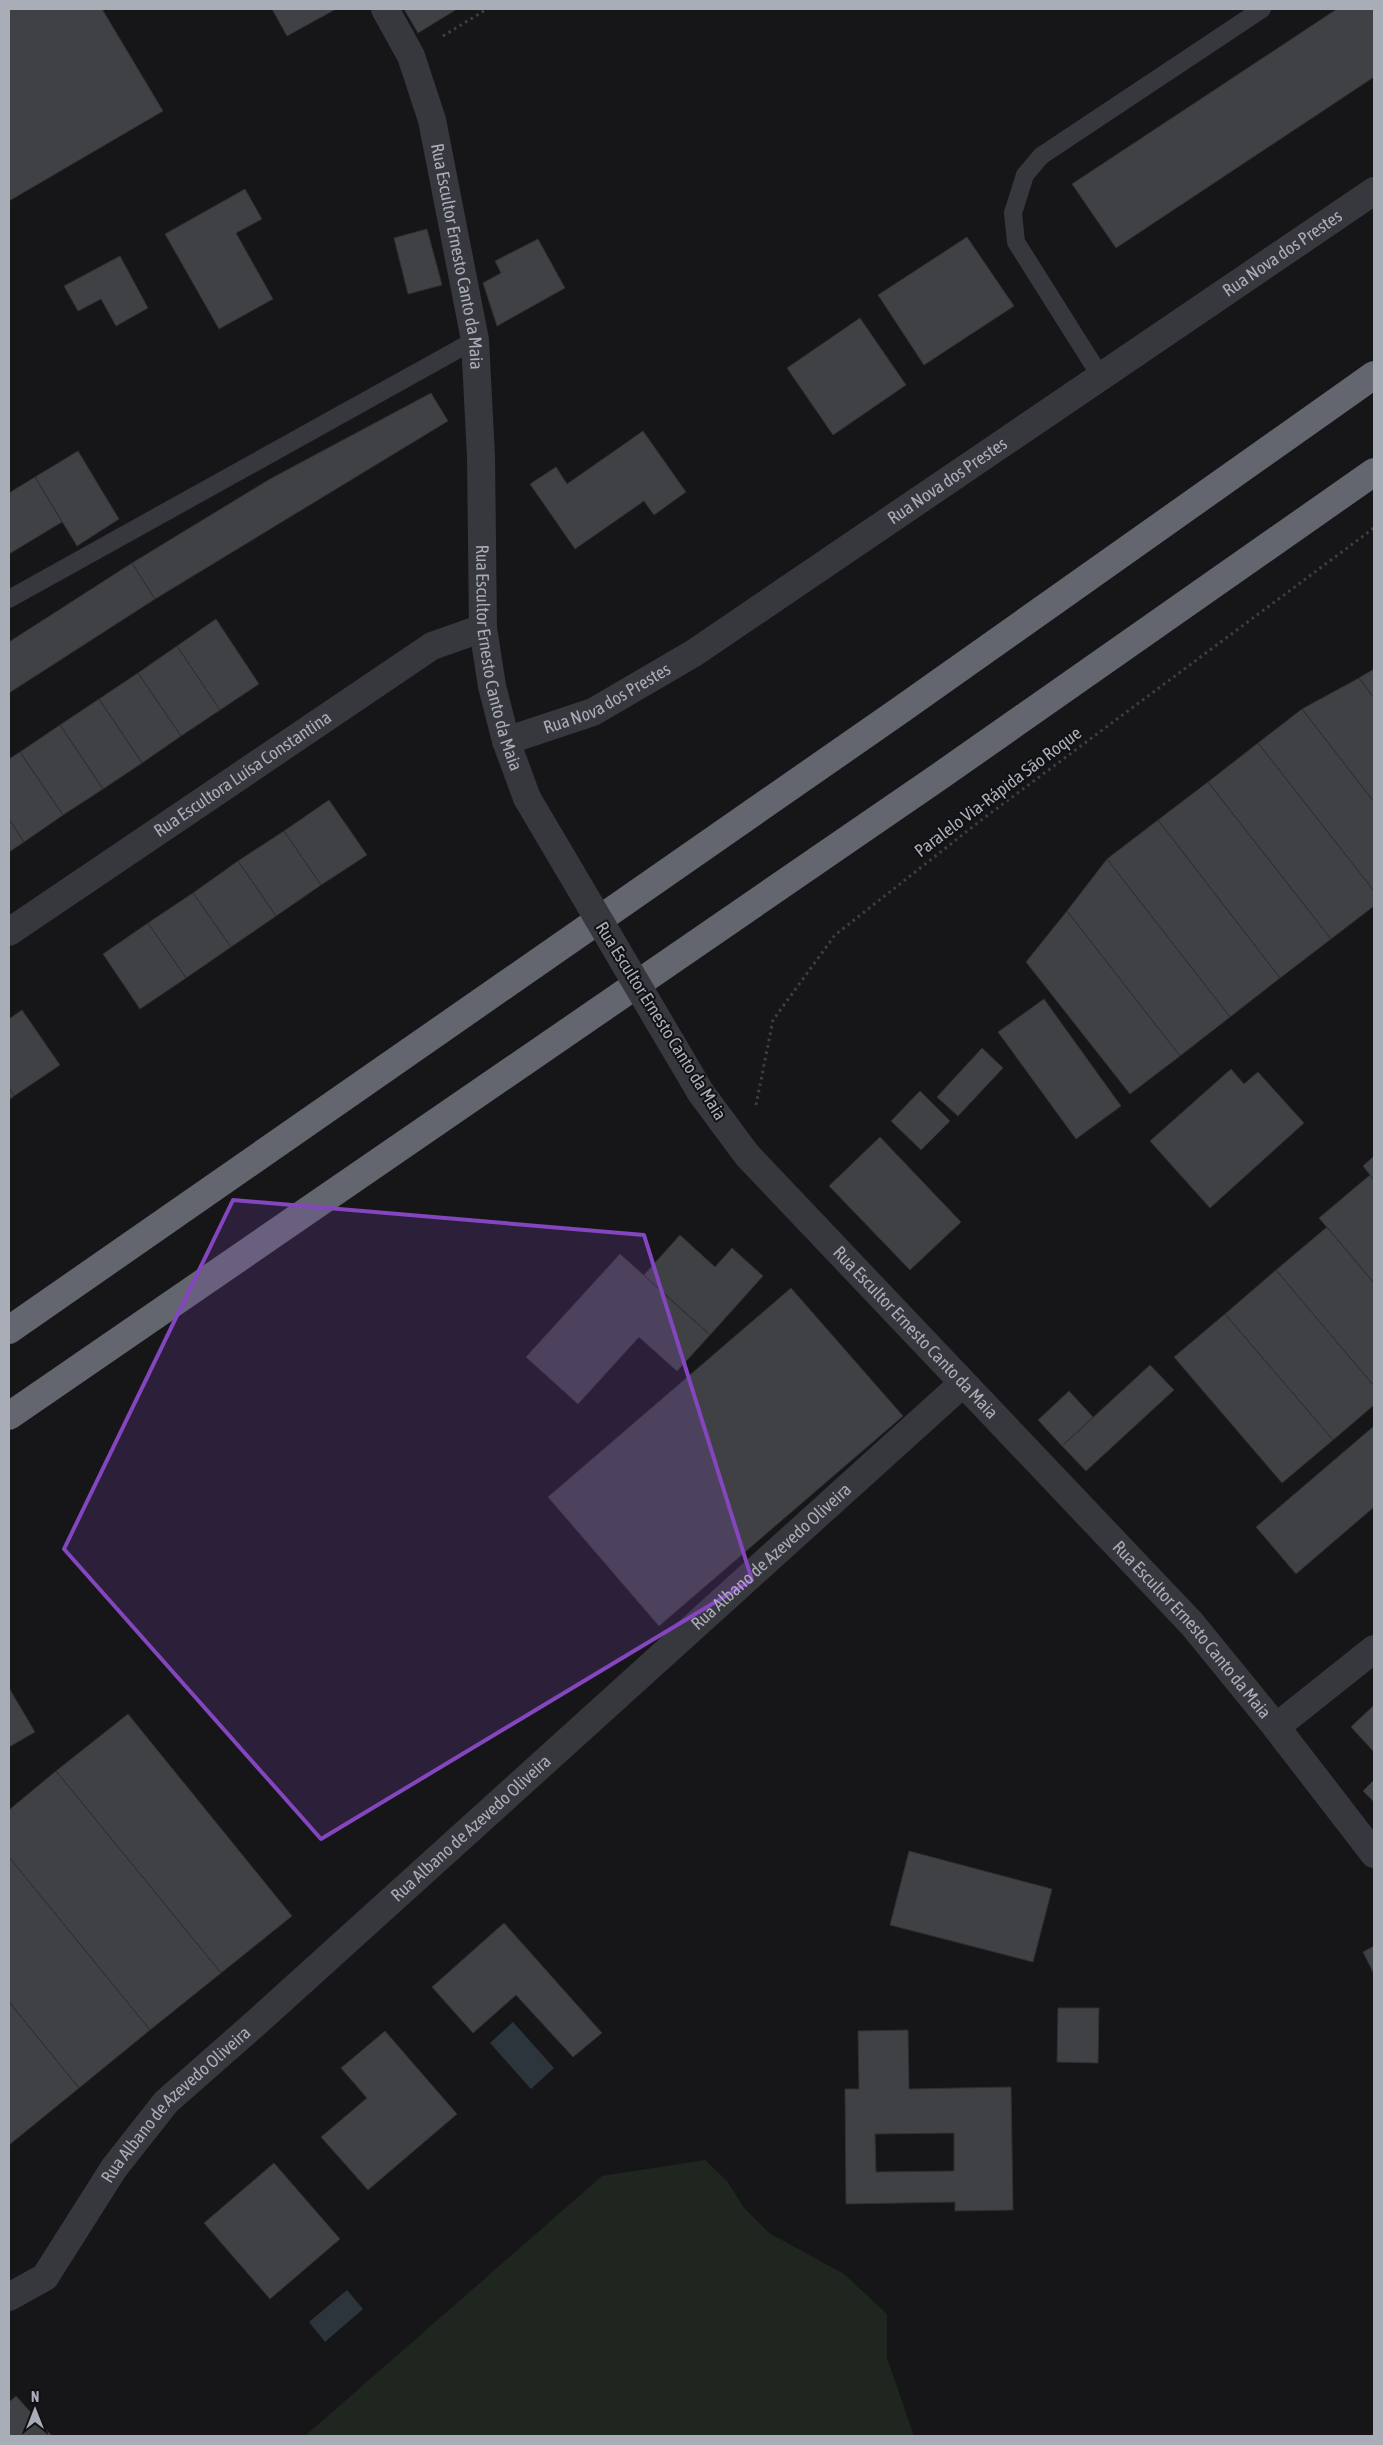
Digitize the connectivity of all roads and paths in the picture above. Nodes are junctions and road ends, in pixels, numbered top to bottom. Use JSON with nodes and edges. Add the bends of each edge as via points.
{"nodes":[{"id":1,"x":385,"y":9,"type":"edge"},
{"id":2,"x":487,"y":9,"type":"edge"},
{"id":3,"x":1262,"y":9,"type":"edge"},
{"id":4,"x":411,"y":56,"type":"junction"},
{"id":5,"x":1374,"y":191,"type":"edge"},
{"id":6,"x":474,"y":340,"type":"junction"},
{"id":7,"x":1374,"y":375,"type":"edge"},
{"id":8,"x":1100,"y":377,"type":"junction"},
{"id":9,"x":1374,"y":472,"type":"edge"},
{"id":10,"x":1374,"y":528,"type":"edge"},
{"id":11,"x":9,"y":599,"type":"edge"},
{"id":12,"x":483,"y":628,"type":"junction"},
{"id":13,"x":506,"y":742,"type":"junction"},
{"id":14,"x":9,"y":932,"type":"edge"},
{"id":15,"x":747,"y":1155,"type":"junction"},
{"id":16,"x":9,"y":1330,"type":"edge"},
{"id":17,"x":962,"y":1384,"type":"junction"},
{"id":18,"x":9,"y":1416,"type":"edge"},
{"id":19,"x":1374,"y":1649,"type":"edge"},
{"id":20,"x":1276,"y":1727,"type":"junction"},
{"id":21,"x":1374,"y":1854,"type":"edge"},
{"id":22,"x":9,"y":2297,"type":"edge"}],
"edges":[{"from":1,"to":4,"type":"street","name":"Rua Escultor Ernesto Canto da Maia"},
{"from":2,"to":4,"type":"path"},
{"from":3,"to":8,"type":"lane","via":[[1041,156],[1025,175],[1013,213],[1016,242]]},
{"from":4,"to":6,"type":"street","name":"Rua Escultor Ernesto Canto da Maia","via":[[432,120]]},
{"from":5,"to":8,"type":"street","name":"Rua Nova dos Prestes"},
{"from":6,"to":11,"type":"lane"},
{"from":6,"to":12,"type":"street","name":"Rua Escultor Ernesto Canto da Maia","via":[[482,457]]},
{"from":7,"to":16,"type":"highway"},
{"from":8,"to":13,"type":"street","name":"Rua Nova dos Prestes","via":[[694,653],[593,712]]},
{"from":9,"to":18,"type":"highway","via":[[940,776]]},
{"from":10,"to":15,"type":"path","name":"Paralelo Via-Rápida São Roque","via":[[980,821],[835,935],[773,1020]]},
{"from":12,"to":13,"type":"street","name":"Rua Escultor Ernesto Canto da Maia","via":[[492,686]]},
{"from":12,"to":14,"type":"street","name":"Rua Escultora Luísa Constantina","via":[[432,646]]},
{"from":13,"to":15,"type":"street","name":"Rua Escultor Ernesto Canto da Maia","bridge":true,"via":[[527,798],[701,1093]]},
{"from":15,"to":17,"type":"street","name":"Rua Escultor Ernesto Canto da Maia"},
{"from":17,"to":20,"type":"street","name":"Rua Escultor Ernesto Canto da Maia","via":[[1192,1624]]},
{"from":17,"to":22,"type":"street","name":"Rua Albano de Azevedo Oliveira","via":[[166,2102],[114,2168],[45,2277]]},
{"from":19,"to":20,"type":"street"},
{"from":20,"to":21,"type":"street","name":"Rua Escultor Ernesto Canto da Maia"}]}
